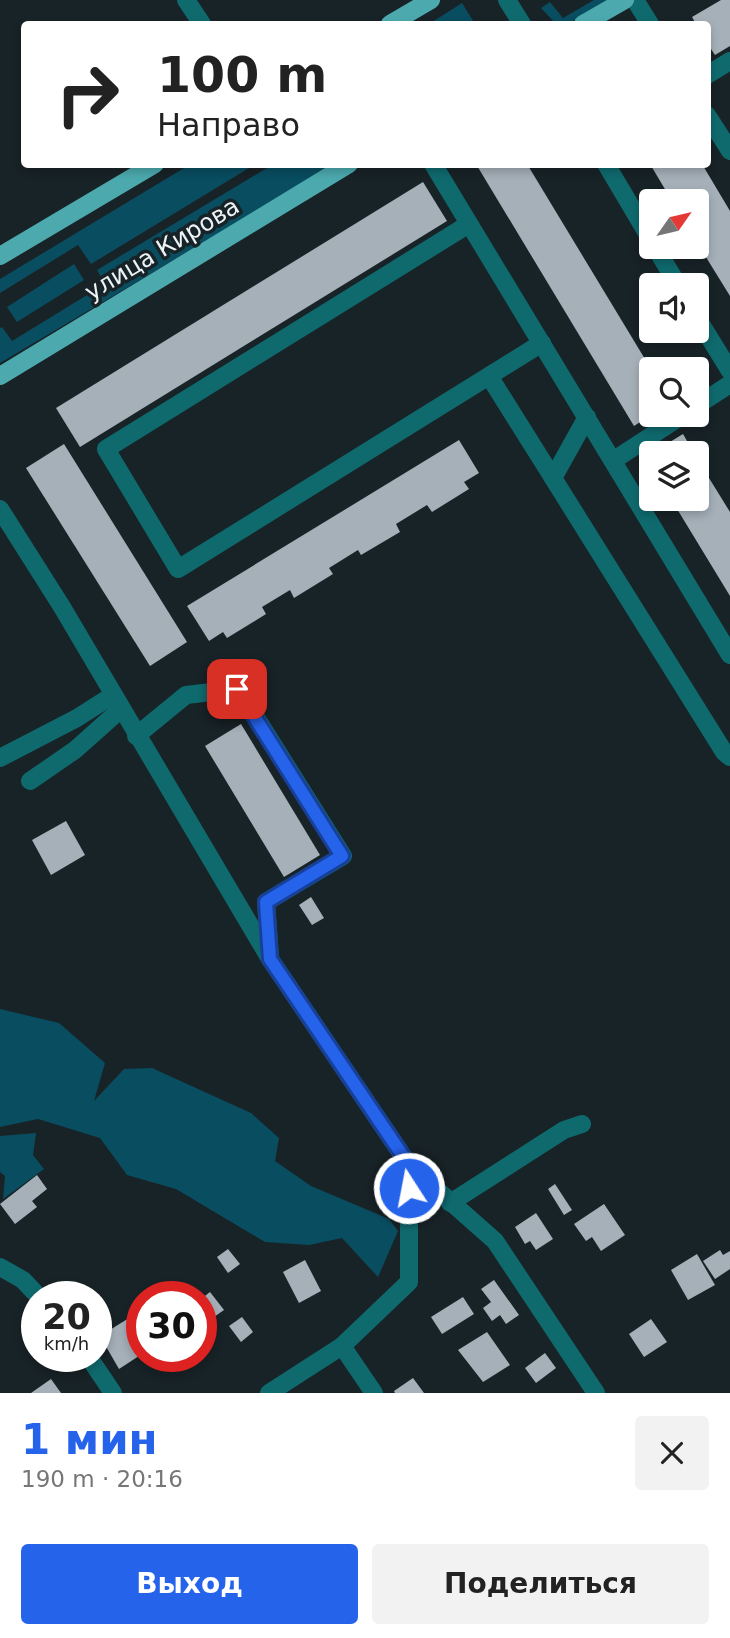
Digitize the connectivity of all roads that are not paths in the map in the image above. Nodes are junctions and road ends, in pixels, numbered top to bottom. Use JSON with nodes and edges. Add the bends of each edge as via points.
{"nodes":[{"id":1,"x":186,"y":0,"type":"edge"},
{"id":2,"x":430,"y":0,"type":"edge"},
{"id":3,"x":508,"y":0,"type":"edge"},
{"id":4,"x":625,"y":0,"type":"edge"},
{"id":5,"x":635,"y":0,"type":"edge"},
{"id":6,"x":200,"y":21,"type":"edge"},
{"id":7,"x":395,"y":21,"type":"edge"},
{"id":8,"x":520,"y":21,"type":"edge"},
{"id":9,"x":588,"y":21,"type":"edge"},
{"id":10,"x":648,"y":21,"type":"edge"},
{"id":11,"x":730,"y":61,"type":"edge"},
{"id":12,"x":711,"y":73,"type":"edge"},
{"id":13,"x":711,"y":121,"type":"edge"},
{"id":14,"x":730,"y":152,"type":"edge"},
{"id":15,"x":148,"y":168,"type":"edge"},
{"id":16,"x":342,"y":168,"type":"edge"},
{"id":17,"x":435,"y":168,"type":"edge"},
{"id":18,"x":608,"y":168,"type":"edge"},
{"id":19,"x":639,"y":220,"type":"edge"},
{"id":20,"x":469,"y":223,"type":"junction"},
{"id":21,"x":0,"y":256,"type":"edge"},
{"id":22,"x":709,"y":337,"type":"edge"},
{"id":23,"x":542,"y":343,"type":"junction"},
{"id":24,"x":730,"y":371,"type":"edge"},
{"id":25,"x":0,"y":376,"type":"edge"},
{"id":26,"x":489,"y":376,"type":"junction"},
{"id":27,"x":730,"y":384,"type":"edge"},
{"id":28,"x":709,"y":398,"type":"edge"},
{"id":29,"x":587,"y":417,"type":"junction"},
{"id":30,"x":665,"y":427,"type":"edge"},
{"id":31,"x":614,"y":460,"type":"junction"},
{"id":32,"x":553,"y":478,"type":"junction"},
{"id":33,"x":0,"y":509,"type":"edge"},
{"id":34,"x":730,"y":655,"type":"edge"},
{"id":35,"x":117,"y":702,"type":"junction"},
{"id":36,"x":136,"y":736,"type":"junction"},
{"id":37,"x":730,"y":757,"type":"edge"},
{"id":38,"x":0,"y":758,"type":"edge"},
{"id":39,"x":30,"y":781,"type":"dead end"},
{"id":40,"x":270,"y":959,"type":"junction"},
{"id":41,"x":582,"y":1124,"type":"dead end"},
{"id":42,"x":409,"y":1165,"type":"junction"},
{"id":43,"x":450,"y":1203,"type":"junction"},
{"id":44,"x":0,"y":1267,"type":"edge"},
{"id":45,"x":24,"y":1281,"type":"edge"},
{"id":46,"x":342,"y":1346,"type":"junction"},
{"id":47,"x":99,"y":1372,"type":"edge"},
{"id":48,"x":113,"y":1393,"type":"edge"},
{"id":49,"x":269,"y":1393,"type":"edge"},
{"id":50,"x":374,"y":1393,"type":"edge"},
{"id":51,"x":596,"y":1393,"type":"edge"}],
"edges":[{"from":1,"to":6,"type":"street"},
{"from":2,"to":7,"type":"main road"},
{"from":3,"to":8,"type":"street"},
{"from":4,"to":9,"type":"main road"},
{"from":5,"to":10,"type":"street"},
{"from":11,"to":12,"type":"street"},
{"from":13,"to":14,"type":"street"},
{"from":15,"to":21,"type":"main road"},
{"from":16,"to":25,"type":"main road","name":"улица Кирова"},
{"from":17,"to":20,"type":"street"},
{"from":18,"to":19,"type":"street"},
{"from":20,"to":23,"type":"street"},
{"from":20,"to":26,"type":"street","via":[[106,449],[178,569]]},
{"from":22,"to":24,"type":"street"},
{"from":23,"to":26,"type":"street"},
{"from":23,"to":29,"type":"street"},
{"from":26,"to":32,"type":"street"},
{"from":27,"to":28,"type":"street"},
{"from":29,"to":31,"type":"street"},
{"from":29,"to":32,"type":"street"},
{"from":30,"to":31,"type":"street"},
{"from":31,"to":34,"type":"street"},
{"from":32,"to":37,"type":"street"},
{"from":33,"to":35,"type":"street"},
{"from":35,"to":36,"type":"street"},
{"from":35,"to":38,"type":"street"},
{"from":35,"to":39,"type":"street","via":[[75,750]]},
{"from":36,"to":40,"type":"street"},
{"from":36,"to":40,"type":"street","via":[[186,695],[237,689],[342,856],[266,902]]},
{"from":40,"to":42,"type":"street"},
{"from":41,"to":43,"type":"street","via":[[564,1130]]},
{"from":42,"to":43,"type":"street"},
{"from":42,"to":46,"type":"street","via":[[409,1283]]},
{"from":43,"to":51,"type":"street","via":[[495,1241]]},
{"from":44,"to":45,"type":"street"},
{"from":46,"to":49,"type":"street"},
{"from":46,"to":50,"type":"street"},
{"from":47,"to":48,"type":"street"}]}
